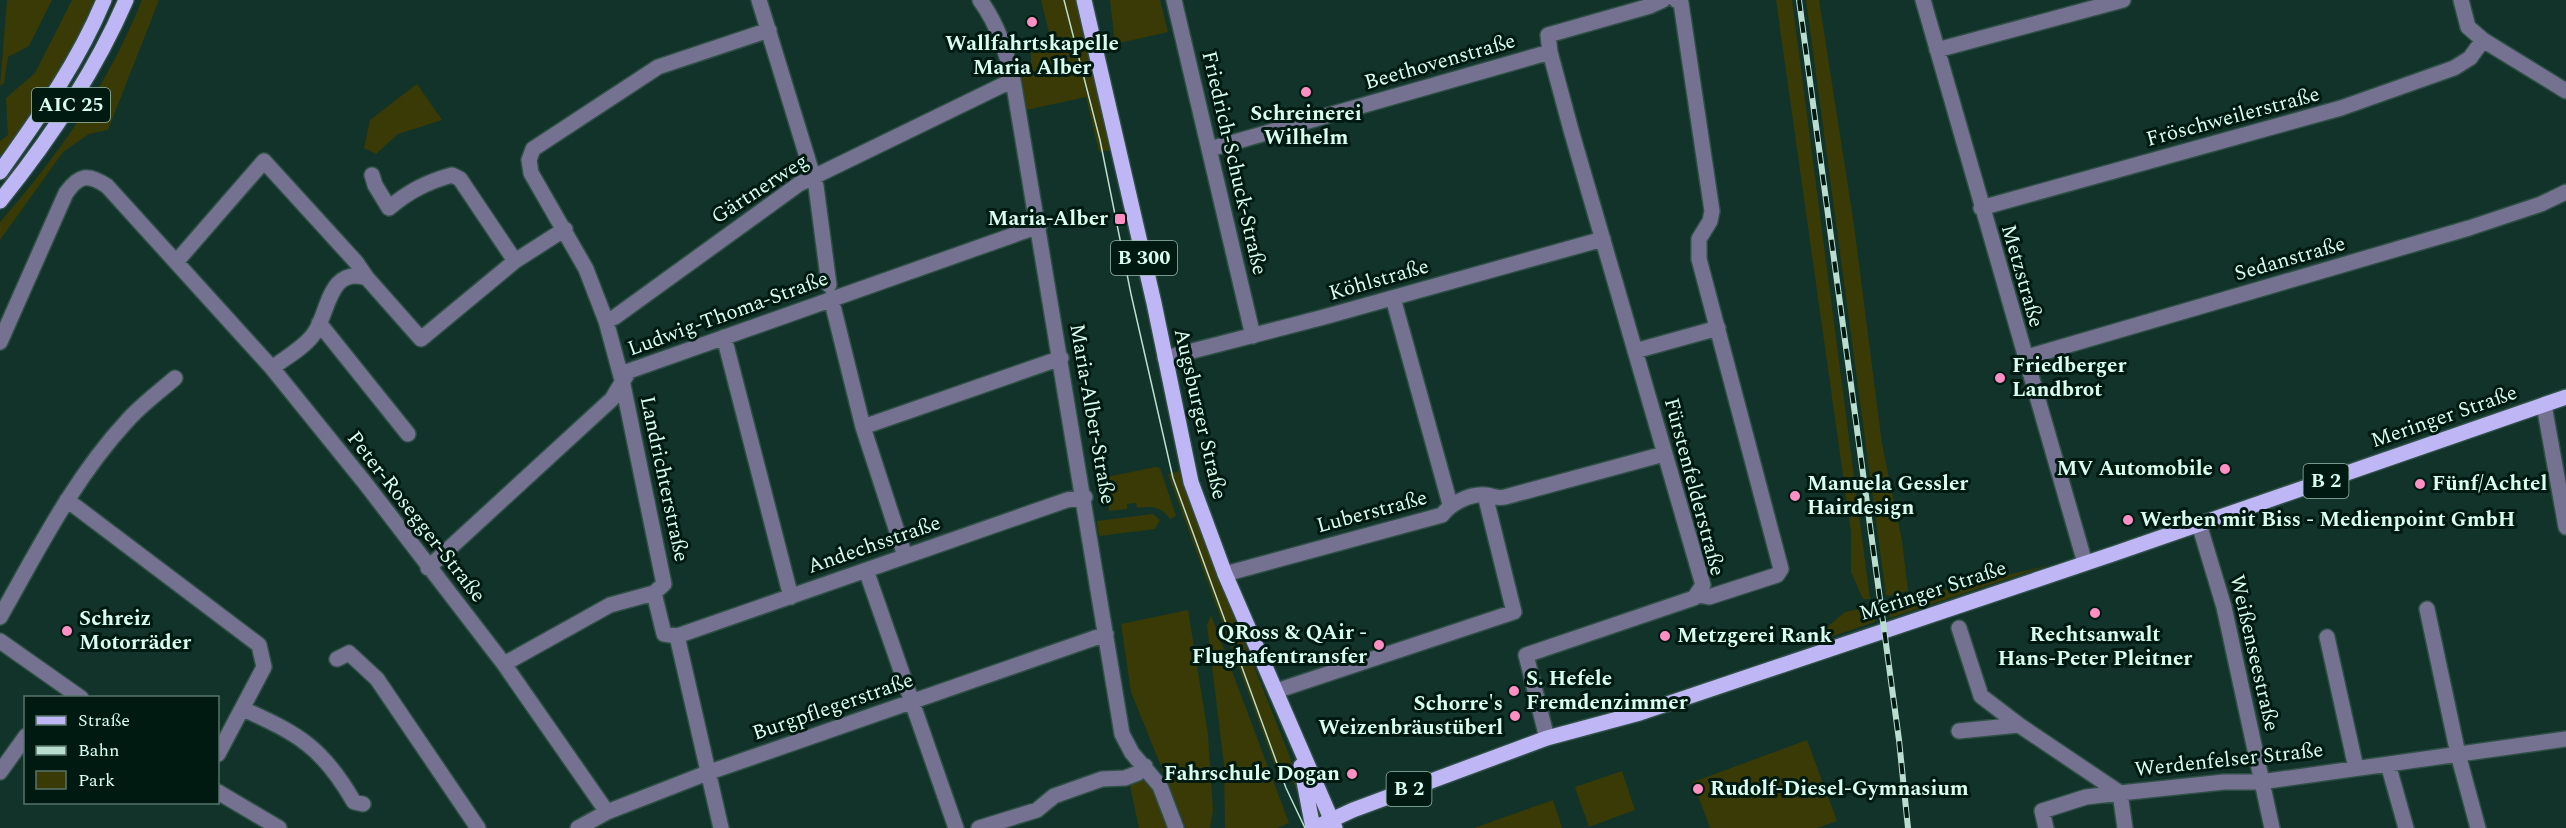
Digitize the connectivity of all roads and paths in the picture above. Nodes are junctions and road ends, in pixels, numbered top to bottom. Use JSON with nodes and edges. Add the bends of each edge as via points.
{"nodes":[{"id":1,"x":104,"y":0,"type":"edge"},
{"id":2,"x":126,"y":0,"type":"edge"},
{"id":3,"x":759,"y":0,"type":"edge"},
{"id":4,"x":980,"y":0,"type":"edge"},
{"id":5,"x":1084,"y":0,"type":"edge"},
{"id":6,"x":1174,"y":0,"type":"edge"},
{"id":7,"x":1663,"y":0,"type":"edge"},
{"id":8,"x":1676,"y":0,"type":"edge"},
{"id":9,"x":1923,"y":0,"type":"edge"},
{"id":10,"x":2123,"y":0,"type":"edge"},
{"id":11,"x":2461,"y":0,"type":"edge"},
{"id":12,"x":769,"y":30,"type":"junction"},
{"id":13,"x":2483,"y":40,"type":"junction"},
{"id":14,"x":1936,"y":50,"type":"junction"},
{"id":15,"x":1550,"y":52,"type":"junction"},
{"id":16,"x":1013,"y":80,"type":"junction"},
{"id":17,"x":2566,"y":91,"type":"edge"},
{"id":18,"x":1210,"y":149,"type":"junction"},
{"id":19,"x":0,"y":172,"type":"edge"},
{"id":20,"x":372,"y":175,"type":"dead end"},
{"id":21,"x":814,"y":176,"type":"junction"},
{"id":22,"x":2566,"y":192,"type":"edge"},
{"id":23,"x":0,"y":201,"type":"edge"},
{"id":24,"x":1981,"y":208,"type":"junction"},
{"id":25,"x":1039,"y":226,"type":"junction"},
{"id":26,"x":565,"y":229,"type":"junction"},
{"id":27,"x":1603,"y":240,"type":"junction"},
{"id":28,"x":177,"y":261,"type":"junction"},
{"id":29,"x":515,"y":261,"type":"junction"},
{"id":30,"x":367,"y":278,"type":"junction"},
{"id":31,"x":830,"y":292,"type":"junction"},
{"id":32,"x":1393,"y":298,"type":"junction"},
{"id":33,"x":606,"y":321,"type":"junction"},
{"id":34,"x":319,"y":323,"type":"junction"},
{"id":35,"x":1718,"y":328,"type":"junction"},
{"id":36,"x":1253,"y":336,"type":"junction"},
{"id":37,"x":724,"y":337,"type":"junction"},
{"id":38,"x":0,"y":342,"type":"edge"},
{"id":39,"x":1635,"y":351,"type":"junction"},
{"id":40,"x":1061,"y":358,"type":"junction"},
{"id":41,"x":1165,"y":358,"type":"junction"},
{"id":42,"x":2024,"y":358,"type":"junction"},
{"id":43,"x":272,"y":369,"type":"junction"},
{"id":44,"x":175,"y":378,"type":"dead end"},
{"id":45,"x":622,"y":380,"type":"junction"},
{"id":46,"x":2566,"y":397,"type":"edge"},
{"id":47,"x":2544,"y":405,"type":"junction"},
{"id":48,"x":863,"y":427,"type":"junction"},
{"id":49,"x":408,"y":434,"type":"dead end"},
{"id":50,"x":1664,"y":454,"type":"junction"},
{"id":51,"x":1485,"y":495,"type":"junction"},
{"id":52,"x":1085,"y":497,"type":"junction"},
{"id":53,"x":67,"y":500,"type":"junction"},
{"id":54,"x":1450,"y":504,"type":"junction"},
{"id":55,"x":2199,"y":524,"type":"junction"},
{"id":56,"x":2566,"y":527,"type":"edge"},
{"id":57,"x":905,"y":556,"type":"junction"},
{"id":58,"x":2085,"y":563,"type":"junction"},
{"id":59,"x":429,"y":568,"type":"junction"},
{"id":60,"x":866,"y":570,"type":"junction"},
{"id":61,"x":1225,"y":574,"type":"junction"},
{"id":62,"x":654,"y":593,"type":"junction"},
{"id":63,"x":1699,"y":595,"type":"junction"},
{"id":64,"x":791,"y":597,"type":"junction"},
{"id":65,"x":2427,"y":609,"type":"dead end"},
{"id":66,"x":0,"y":617,"type":"edge"},
{"id":67,"x":1959,"y":628,"type":"dead end"},
{"id":68,"x":1106,"y":634,"type":"junction"},
{"id":69,"x":677,"y":636,"type":"junction"},
{"id":70,"x":2327,"y":637,"type":"dead end"},
{"id":71,"x":0,"y":641,"type":"edge"},
{"id":72,"x":337,"y":659,"type":"dead end"},
{"id":73,"x":504,"y":664,"type":"junction"},
{"id":74,"x":64,"y":685,"type":"junction"},
{"id":75,"x":1276,"y":691,"type":"junction"},
{"id":76,"x":56,"y":696,"type":"edge"},
{"id":77,"x":78,"y":696,"type":"edge"},
{"id":78,"x":912,"y":701,"type":"junction"},
{"id":79,"x":243,"y":709,"type":"junction"},
{"id":80,"x":2019,"y":725,"type":"junction"},
{"id":81,"x":1959,"y":731,"type":"dead end"},
{"id":82,"x":1546,"y":738,"type":"junction"},
{"id":83,"x":24,"y":739,"type":"edge"},
{"id":84,"x":2566,"y":739,"type":"edge"},
{"id":85,"x":1298,"y":745,"type":"junction"},
{"id":86,"x":219,"y":752,"type":"edge"},
{"id":87,"x":2458,"y":754,"type":"junction"},
{"id":88,"x":2388,"y":764,"type":"junction"},
{"id":89,"x":1145,"y":766,"type":"junction"},
{"id":90,"x":2356,"y":768,"type":"junction"},
{"id":91,"x":0,"y":772,"type":"edge"},
{"id":92,"x":707,"y":773,"type":"junction"},
{"id":93,"x":2261,"y":782,"type":"junction"},
{"id":94,"x":219,"y":793,"type":"edge"},
{"id":95,"x":2120,"y":793,"type":"junction"},
{"id":96,"x":363,"y":804,"type":"dead end"},
{"id":97,"x":607,"y":812,"type":"junction"},
{"id":98,"x":1334,"y":824,"type":"edge"},
{"id":99,"x":279,"y":828,"type":"edge"},
{"id":100,"x":478,"y":828,"type":"edge"},
{"id":101,"x":578,"y":828,"type":"edge"},
{"id":102,"x":721,"y":828,"type":"edge"},
{"id":103,"x":956,"y":828,"type":"edge"},
{"id":104,"x":979,"y":828,"type":"edge"},
{"id":105,"x":1176,"y":828,"type":"edge"},
{"id":106,"x":1313,"y":828,"type":"edge"},
{"id":107,"x":2046,"y":828,"type":"edge"},
{"id":108,"x":2126,"y":828,"type":"edge"},
{"id":109,"x":2272,"y":828,"type":"edge"},
{"id":110,"x":2406,"y":828,"type":"edge"},
{"id":111,"x":2478,"y":828,"type":"edge"}],
"edges":[{"from":1,"to":19,"type":"main road","number":"AIC 25","via":[[71,68]]},
{"from":2,"to":23,"type":"main road","number":"AIC 25","via":[[76,96]]},
{"from":3,"to":12,"type":"street"},
{"from":4,"to":16,"type":"street","name":"Maria-Alber-Straße","via":[[992,16]]},
{"from":5,"to":41,"type":"main road","name":"Augsburger Straße","number":"B 300"},
{"from":6,"to":18,"type":"street","name":"Friedrich-Schuck-Straße"},
{"from":7,"to":15,"type":"street","via":[[1548,36]]},
{"from":8,"to":35,"type":"street","via":[[1681,3],[1712,211],[1699,239],[1699,259]]},
{"from":9,"to":14,"type":"street","name":"Metzstraße"},
{"from":10,"to":14,"type":"street"},
{"from":11,"to":13,"type":"street","via":[[2468,27]]},
{"from":12,"to":21,"type":"street"},
{"from":12,"to":26,"type":"street","name":"Landrichterstraße","via":[[658,67],[533,149],[529,160],[531,173]]},
{"from":13,"to":17,"type":"street"},
{"from":13,"to":24,"type":"street","name":"Fröschweilerstraße","via":[[2470,58],[2454,68],[2342,108]]},
{"from":14,"to":24,"type":"street","name":"Metzstraße"},
{"from":15,"to":18,"type":"street","name":"Beethovenstraße"},
{"from":15,"to":27,"type":"street","name":"Fürstenfelderstraße"},
{"from":16,"to":21,"type":"street","name":"Gärtnerweg"},
{"from":16,"to":25,"type":"street","name":"Maria-Alber-Straße"},
{"from":18,"to":36,"type":"street","name":"Friedrich-Schuck-Straße"},
{"from":20,"to":29,"type":"street","via":[[388,208],[428,182],[452,175],[460,179]]},
{"from":21,"to":31,"type":"street"},
{"from":21,"to":33,"type":"street","name":"Gärtnerweg"},
{"from":22,"to":42,"type":"street","name":"Sedanstraße","via":[[2469,228]]},
{"from":24,"to":42,"type":"street","name":"Metzstraße"},
{"from":25,"to":31,"type":"street","name":"Ludwig-Thoma-Straße"},
{"from":25,"to":40,"type":"street","name":"Maria-Alber-Straße"},
{"from":26,"to":29,"type":"street"},
{"from":26,"to":33,"type":"street","name":"Landrichterstraße"},
{"from":27,"to":32,"type":"street","name":"Köhlstraße"},
{"from":27,"to":39,"type":"street","name":"Fürstenfelderstraße"},
{"from":28,"to":30,"type":"street","via":[[264,161]]},
{"from":28,"to":38,"type":"street","name":"Peter-Rosegger-Straße","via":[[107,186],[95,177],[76,179],[66,193]]},
{"from":28,"to":43,"type":"street","name":"Peter-Rosegger-Straße"},
{"from":29,"to":30,"type":"street","via":[[421,339]]},
{"from":30,"to":34,"type":"street","via":[[346,278],[329,293]]},
{"from":31,"to":37,"type":"street","name":"Ludwig-Thoma-Straße"},
{"from":31,"to":48,"type":"street"},
{"from":32,"to":36,"type":"street","name":"Köhlstraße"},
{"from":32,"to":54,"type":"street"},
{"from":33,"to":45,"type":"street","name":"Landrichterstraße"},
{"from":34,"to":43,"type":"street","via":[[315,334]]},
{"from":34,"to":49,"type":"street"},
{"from":35,"to":39,"type":"street"},
{"from":35,"to":63,"type":"street","via":[[1781,569],[1777,575],[1709,597]]},
{"from":36,"to":41,"type":"street","name":"Köhlstraße"},
{"from":37,"to":45,"type":"street","name":"Ludwig-Thoma-Straße","via":[[629,371]]},
{"from":37,"to":64,"type":"street"},
{"from":39,"to":50,"type":"street","name":"Fürstenfelderstraße"},
{"from":40,"to":48,"type":"street"},
{"from":40,"to":52,"type":"street","name":"Maria-Alber-Straße"},
{"from":41,"to":61,"type":"main road","name":"Augsburger Straße","number":"B 300","via":[[1191,482]]},
{"from":42,"to":58,"type":"street","name":"Metzstraße"},
{"from":43,"to":59,"type":"street","name":"Peter-Rosegger-Straße"},
{"from":44,"to":53,"type":"street","via":[[127,420]]},
{"from":45,"to":59,"type":"street","name":"Ludwig-Thoma-Straße","via":[[612,399]]},
{"from":45,"to":62,"type":"street","name":"Landrichterstraße","via":[[664,584]]},
{"from":46,"to":47,"type":"main road","name":"Meringer Straße","number":"B 2"},
{"from":47,"to":55,"type":"main road","name":"Meringer Straße","number":"B 2"},
{"from":47,"to":56,"type":"street"},
{"from":48,"to":57,"type":"street"},
{"from":50,"to":51,"type":"street","name":"Luberstraße","via":[[1505,497]]},
{"from":50,"to":63,"type":"street","name":"Fürstenfelderstraße","via":[[1703,585]]},
{"from":51,"to":54,"type":"street","name":"Luberstraße"},
{"from":51,"to":75,"type":"street","via":[[1514,612]]},
{"from":52,"to":57,"type":"street","name":"Andechsstraße"},
{"from":52,"to":68,"type":"street","name":"Maria-Alber-Straße"},
{"from":53,"to":66,"type":"street"},
{"from":53,"to":79,"type":"street","via":[[259,645],[264,667]]},
{"from":54,"to":61,"type":"street","name":"Luberstraße","via":[[1442,515]]},
{"from":55,"to":58,"type":"main road","name":"Meringer Straße","number":"B 2"},
{"from":55,"to":93,"type":"street","name":"Weißenseestraße","via":[[2224,607]]},
{"from":57,"to":60,"type":"street","name":"Andechsstraße"},
{"from":58,"to":82,"type":"main road","name":"Meringer Straße","number":"B 2","via":[[1640,713]]},
{"from":59,"to":73,"type":"street","name":"Peter-Rosegger-Straße"},
{"from":60,"to":64,"type":"street","name":"Andechsstraße"},
{"from":60,"to":78,"type":"street"},
{"from":61,"to":75,"type":"main road","name":"Augsburger Straße","number":"B 300"},
{"from":62,"to":69,"type":"street","name":"Landrichterstraße","via":[[664,634]]},
{"from":62,"to":73,"type":"street","via":[[610,605]]},
{"from":63,"to":82,"type":"street","name":"Fürstenfelderstraße","via":[[1526,656]]},
{"from":64,"to":69,"type":"street","name":"Andechsstraße"},
{"from":65,"to":87,"type":"street"},
{"from":67,"to":80,"type":"street","name":"Werdenfelser Straße","via":[[1982,696]]},
{"from":68,"to":78,"type":"street","name":"Burgpflegerstraße"},
{"from":68,"to":89,"type":"street","name":"Maria-Alber-Straße","via":[[1122,734]]},
{"from":69,"to":92,"type":"street"},
{"from":70,"to":90,"type":"street","name":"Werdenfelser Straße"},
{"from":71,"to":74,"type":"street"},
{"from":72,"to":100,"type":"street","via":[[349,653],[377,679]]},
{"from":73,"to":97,"type":"street","name":"Peter-Rosegger-Straße"},
{"from":74,"to":76,"type":"street"},
{"from":74,"to":77,"type":"street"},
{"from":75,"to":85,"type":"main road","name":"Augsburger Straße","number":"B 300"},
{"from":78,"to":92,"type":"street","name":"Burgpflegerstraße"},
{"from":78,"to":103,"type":"street"},
{"from":79,"to":86,"type":"street"},
{"from":79,"to":96,"type":"street","via":[[266,718],[315,749],[336,771],[354,802]]},
{"from":80,"to":81,"type":"street"},
{"from":80,"to":95,"type":"street","name":"Werdenfelser Straße"},
{"from":82,"to":98,"type":"main road","name":"Meringer Straße","number":"B 2"},
{"from":83,"to":91,"type":"street"},
{"from":84,"to":87,"type":"street","name":"Werdenfelser Straße"},
{"from":85,"to":98,"type":"main road","name":"Augsburger Straße","number":"B 300"},
{"from":85,"to":106,"type":"main road","number":"B 300"},
{"from":87,"to":88,"type":"street","name":"Werdenfelser Straße"},
{"from":87,"to":111,"type":"street"},
{"from":88,"to":90,"type":"street","name":"Werdenfelser Straße"},
{"from":88,"to":110,"type":"street"},
{"from":89,"to":104,"type":"street","via":[[1125,778],[1102,779],[1054,796],[1037,810]]},
{"from":89,"to":105,"type":"street","name":"Maria-Alber-Straße","via":[[1160,786]]},
{"from":90,"to":93,"type":"street","name":"Werdenfelser Straße"},
{"from":92,"to":97,"type":"street","name":"Burgpflegerstraße"},
{"from":92,"to":102,"type":"street"},
{"from":93,"to":95,"type":"street","name":"Werdenfelser Straße"},
{"from":93,"to":109,"type":"street","name":"Weißenseestraße"},
{"from":94,"to":99,"type":"street"},
{"from":95,"to":107,"type":"street","via":[[2086,797],[2042,812]]},
{"from":95,"to":108,"type":"street"},
{"from":97,"to":101,"type":"street","name":"Burgpflegerstraße"},
{"from":98,"to":106,"type":"main road","name":"Meringer Straße"}]}
